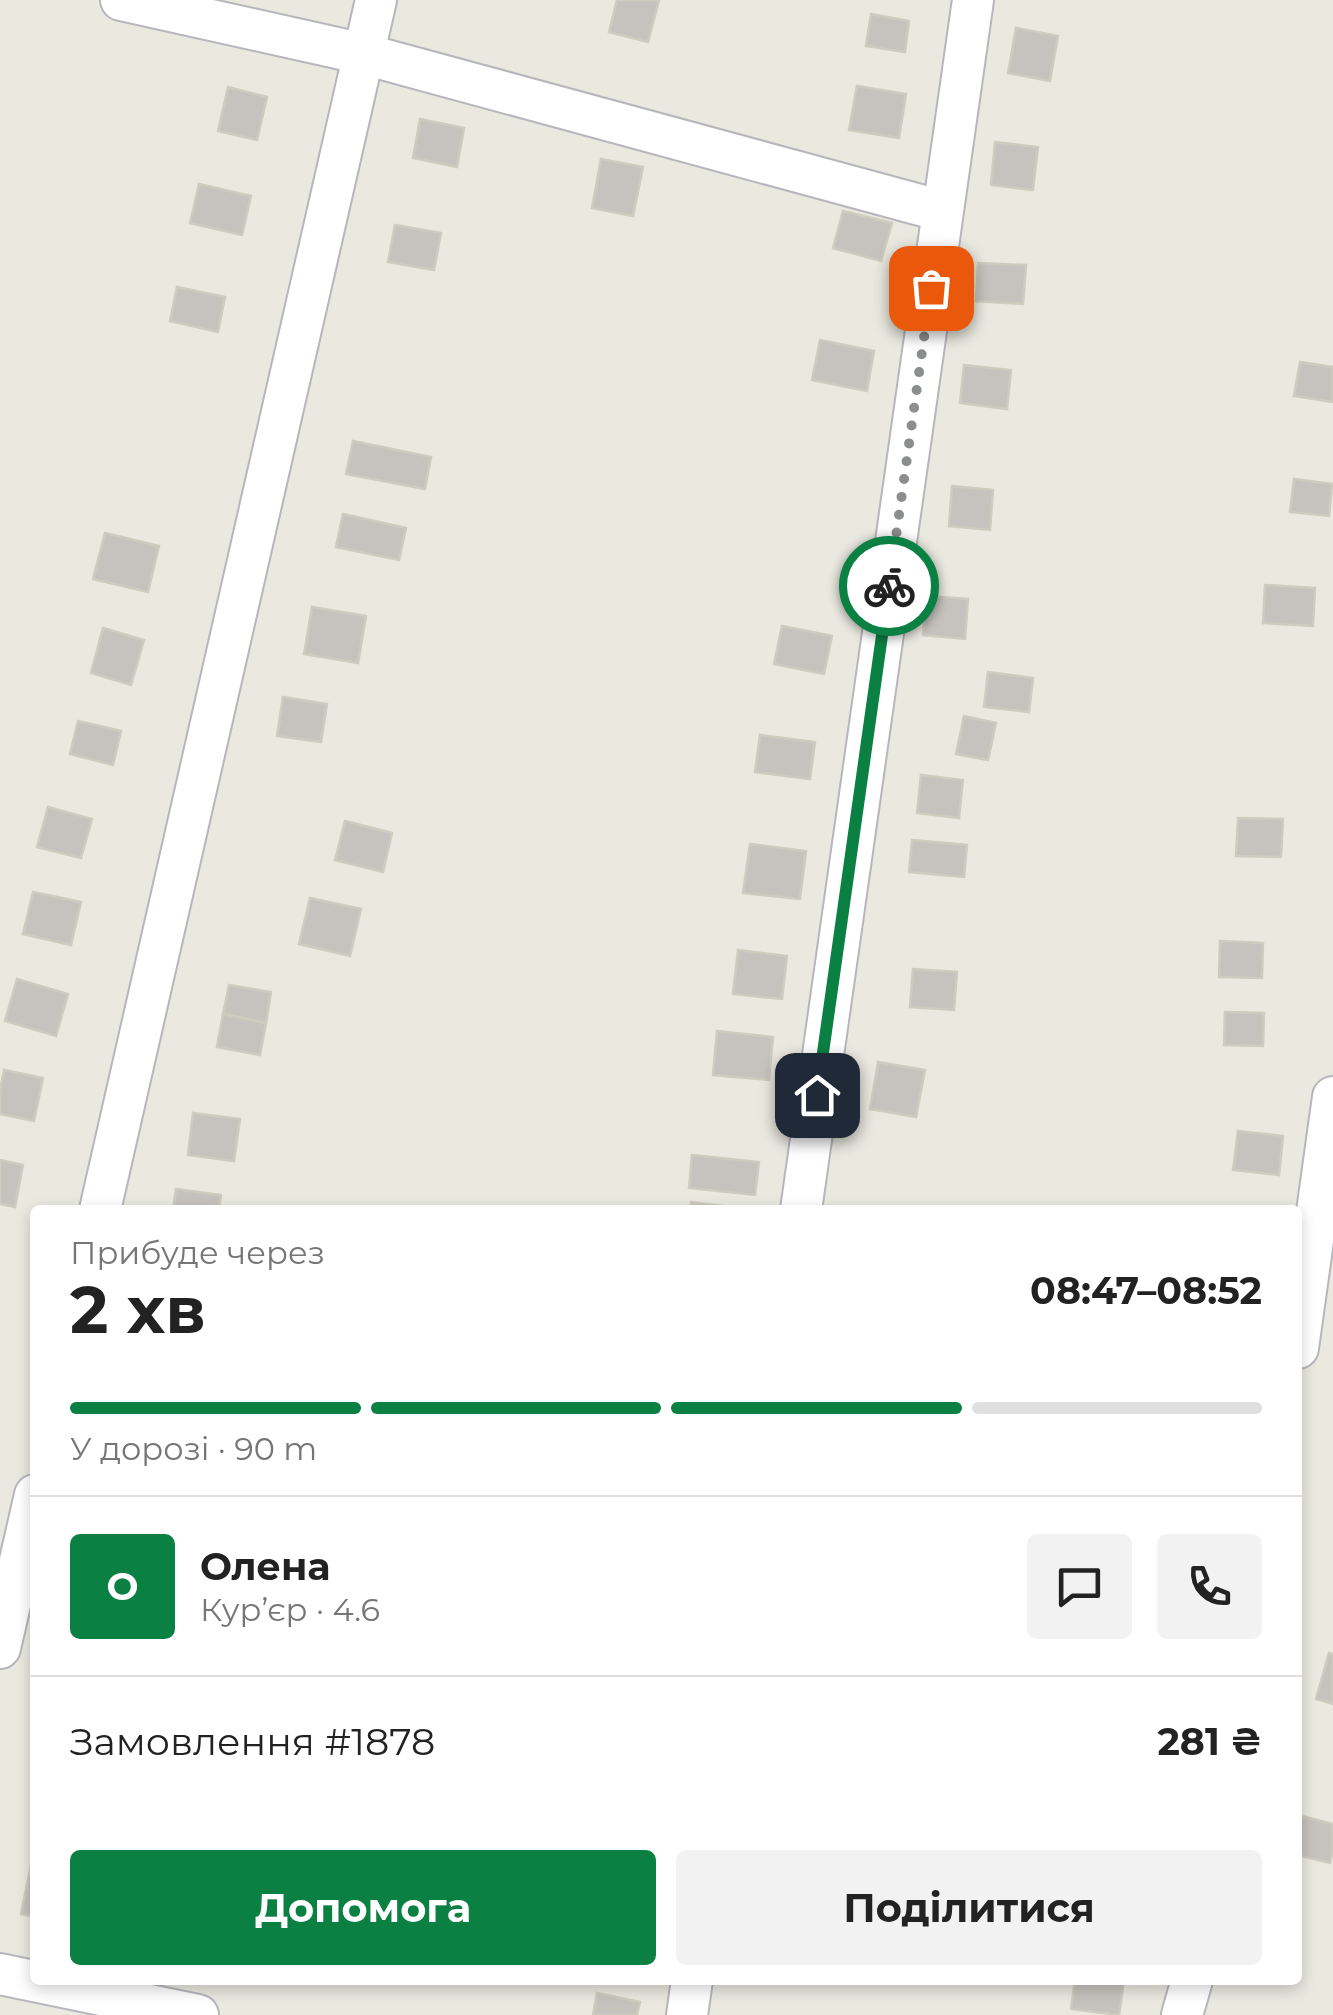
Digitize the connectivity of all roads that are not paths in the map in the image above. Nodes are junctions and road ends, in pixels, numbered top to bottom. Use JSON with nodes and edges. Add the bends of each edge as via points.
{"nodes":[{"id":1,"x":120,"y":0,"type":"edge"},
{"id":2,"x":376,"y":0,"type":"edge"},
{"id":3,"x":972,"y":0,"type":"edge"},
{"id":4,"x":364,"y":54,"type":"junction"},
{"id":5,"x":942,"y":211,"type":"junction"},
{"id":6,"x":1333,"y":1097,"type":"edge"},
{"id":7,"x":101,"y":1205,"type":"edge"},
{"id":8,"x":802,"y":1205,"type":"edge"},
{"id":9,"x":1302,"y":1319,"type":"edge"},
{"id":10,"x":30,"y":1517,"type":"edge"},
{"id":11,"x":0,"y":1648,"type":"edge"},
{"id":12,"x":0,"y":1974,"type":"edge"},
{"id":13,"x":30,"y":1980,"type":"edge"},
{"id":14,"x":53,"y":1985,"type":"edge"},
{"id":15,"x":691,"y":1985,"type":"edge"},
{"id":16,"x":1191,"y":1985,"type":"edge"},
{"id":17,"x":198,"y":2015,"type":"edge"},
{"id":18,"x":688,"y":2015,"type":"edge"},
{"id":19,"x":1182,"y":2015,"type":"edge"}],
"edges":[{"from":1,"to":4,"type":"street"},
{"from":2,"to":4,"type":"street"},
{"from":3,"to":5,"type":"street"},
{"from":4,"to":5,"type":"street"},
{"from":4,"to":7,"type":"street"},
{"from":5,"to":8,"type":"street"},
{"from":6,"to":9,"type":"street"},
{"from":10,"to":11,"type":"street"},
{"from":12,"to":13,"type":"street"},
{"from":14,"to":17,"type":"street"},
{"from":15,"to":18,"type":"street"},
{"from":16,"to":19,"type":"street"}]}
